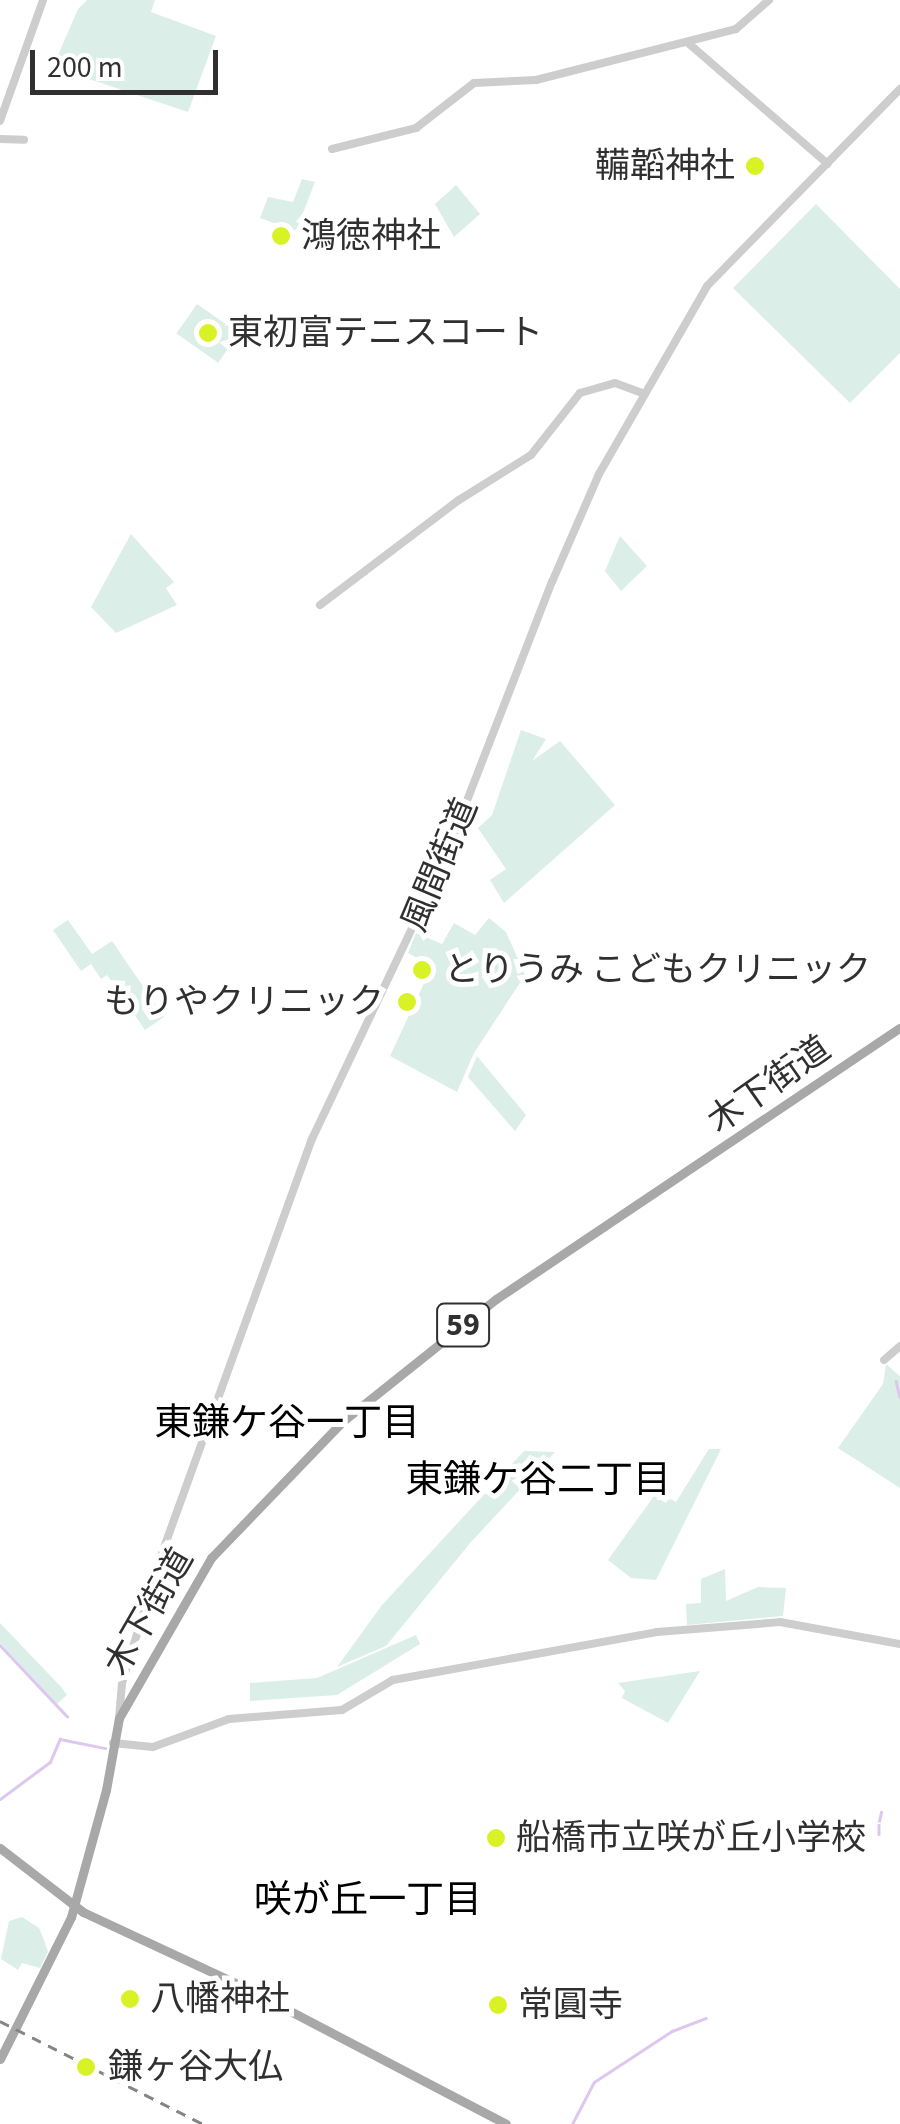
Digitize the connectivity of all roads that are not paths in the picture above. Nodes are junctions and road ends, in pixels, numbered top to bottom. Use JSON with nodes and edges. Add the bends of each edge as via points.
{"nodes":[{"id":1,"x":43,"y":0,"type":"edge"},
{"id":2,"x":769,"y":0,"type":"edge"},
{"id":3,"x":688,"y":42,"type":"junction"},
{"id":4,"x":900,"y":89,"type":"edge"},
{"id":5,"x":0,"y":121,"type":"edge"},
{"id":6,"x":0,"y":139,"type":"edge"},
{"id":7,"x":24,"y":140,"type":"dead end"},
{"id":8,"x":332,"y":149,"type":"dead end"},
{"id":9,"x":828,"y":164,"type":"junction"},
{"id":10,"x":642,"y":393,"type":"junction"},
{"id":11,"x":320,"y":605,"type":"dead end"},
{"id":12,"x":900,"y":1028,"type":"edge"},
{"id":13,"x":900,"y":1346,"type":"edge"},
{"id":14,"x":884,"y":1360,"type":"dead end"},
{"id":15,"x":900,"y":1644,"type":"edge"},
{"id":16,"x":119,"y":1718,"type":"junction"},
{"id":17,"x":113,"y":1743,"type":"junction"},
{"id":18,"x":0,"y":1848,"type":"edge"},
{"id":19,"x":74,"y":1906,"type":"junction"},
{"id":20,"x":0,"y":2059,"type":"edge"},
{"id":21,"x":506,"y":2124,"type":"edge"}],
"edges":[{"from":1,"to":5,"type":"street"},
{"from":2,"to":3,"type":"street","via":[[736,29]]},
{"from":3,"to":8,"type":"street","via":[[536,80],[474,84],[416,128]]},
{"from":3,"to":9,"type":"street"},
{"from":4,"to":9,"type":"street","name":"風間街道"},
{"from":6,"to":7,"type":"street"},
{"from":9,"to":10,"type":"street","name":"風間街道","via":[[718,273]]},
{"from":10,"to":11,"type":"street","via":[[615,383],[580,393],[531,455],[459,500]]},
{"from":10,"to":16,"type":"street","name":"風間街道","via":[[574,528],[442,865],[312,1142],[162,1553],[122,1683]]},
{"from":12,"to":16,"type":"main road","name":"木下街道","number":"59","via":[[524,1279],[343,1421],[211,1558]]},
{"from":13,"to":14,"type":"street"},
{"from":15,"to":17,"type":"street","via":[[780,1622],[658,1632],[399,1679],[342,1710],[229,1719],[153,1747]]},
{"from":16,"to":17,"type":"main road","name":"木下街道","number":"59"},
{"from":17,"to":19,"type":"main road","name":"木下街道","number":"59"},
{"from":18,"to":19,"type":"main road"},
{"from":19,"to":20,"type":"main road","name":"木下街道","number":"59"},
{"from":19,"to":21,"type":"main road"}]}
